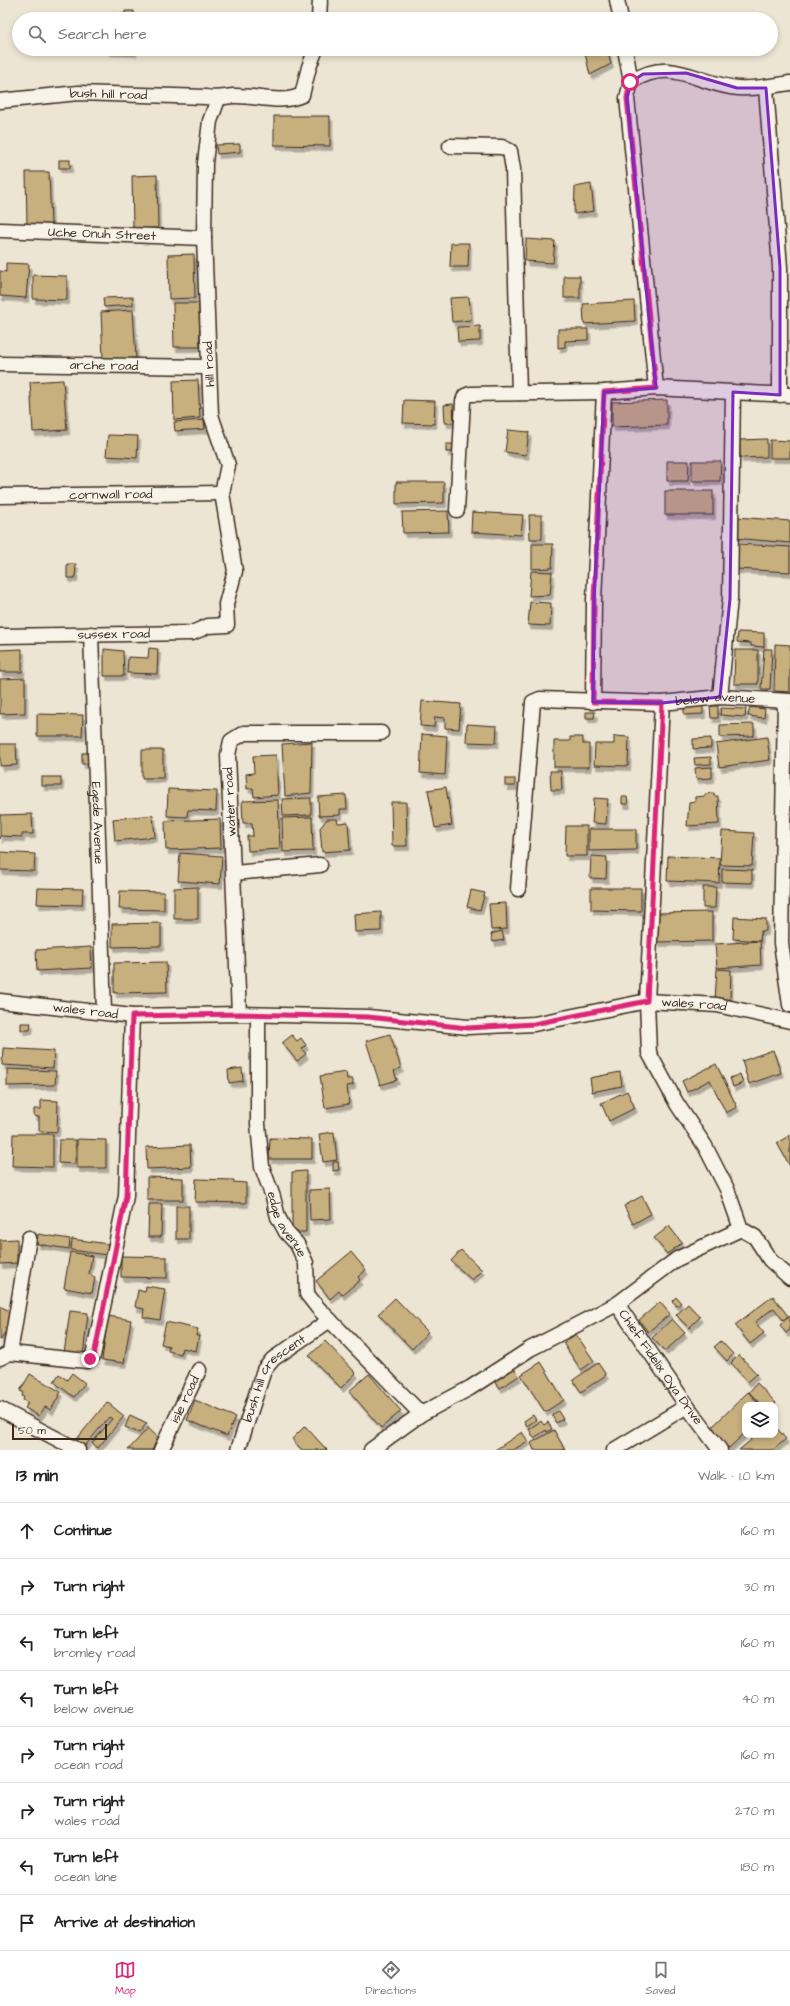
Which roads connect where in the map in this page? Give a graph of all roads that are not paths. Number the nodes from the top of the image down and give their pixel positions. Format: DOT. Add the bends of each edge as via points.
graph roads {
  1 [pos="320,0"];
  2 [pos="618,0"];
  3 [pos="319,12"];
  4 [pos="619,12"];
  5 [pos="313,56"];
  6 [pos="626,56"];
  7 [pos="630,82"];
  8 [pos="790,84"];
  9 [pos="766,88"];
  10 [pos="218,99"];
  11 [pos="0,101"];
  12 [pos="450,146"];
  13 [pos="0,230"];
  14 [pos="204,238"];
  15 [pos="0,364"];
  16 [pos="208,367"];
  17 [pos="656,388"];
  18 [pos="604,392"];
  19 [pos="733,392"];
  20 [pos="519,394"];
  21 [pos="785,395"];
  22 [pos="222,493"];
  23 [pos="0,496"];
  24 [pos="457,510"];
  25 [pos="227,625"];
  26 [pos="91,634"];
  27 [pos="0,636"];
  28 [pos="720,697"];
  29 [pos="788,701"];
  30 [pos="593,702"];
  31 [pos="662,703"];
  32 [pos="380,733"];
  33 [pos="320,865"];
  34 [pos="234,872"];
  35 [pos="518,889"];
  36 [pos="0,1001"];
  37 [pos="647,1001"];
  38 [pos="790,1005"];
  39 [pos="104,1012"];
  40 [pos="239,1014"];
  41 [pos="258,1015"];
  42 [pos="132,1016"];
  43 [pos="790,1021"];
  44 [pos="741,1229"];
  45 [pos="29,1238"];
  46 [pos="790,1278"];
  47 [pos="617,1304"];
  48 [pos="330,1320"];
  49 [pos="5,1355"];
  50 [pos="199,1370"];
  51 [pos="687,1406"];
  52 [pos="0,1408"];
  53 [pos="421,1414"];
  54 [pos="75,1449"];
  55 [pos="162,1450"];
  56 [pos="238,1450"];
  57 [pos="371,1450"];
  58 [pos="614,1450"];
  59 [pos="720,1450"];
  1 -- 3 [label="street"];
  2 -- 4 [label="street"];
  5 -- 10 [label="street, bush hill road" via="302,95 289,100 234,96"];
  6 -- 7 [label="street"];
  7 -- 9 [label="street" via="643,74 662,71 686,73 736,88"];
  7 -- 17 [label="street" via="627,98"];
  8 -- 9 [label="street"];
  9 -- 21 [label="street" via="780,267"];
  10 -- 11 [label="street, bush hill road" via="78,94"];
  10 -- 14 [label="street, hill road" via="210,121 205,163"];
  12 -- 20 [label="street" via="502,147 510,151 513,170"];
  13 -- 14 [label="street, Uche Onuh Street"];
  14 -- 16 [label="street, hill road"];
  15 -- 16 [label="street, arche road"];
  16 -- 22 [label="street, hill road" via="211,415 228,465"];
  17 -- 18 [label="street"];
  17 -- 19 [label="street"];
  18 -- 20 [label="street"];
  18 -- 30 [label="street" via="594,600"];
  19 -- 21 [label="street"];
  19 -- 28 [label="street" via="730,599"];
  20 -- 24 [label="street" via="465,396"];
  22 -- 23 [label="street, cornwall road"];
  22 -- 25 [label="street, hill road" via="234,571 226,604"];
  25 -- 26 [label="street, sussex road" via="208,626 192,633"];
  26 -- 27 [label="street, sussex road"];
  26 -- 39 [label="street, Egede Avenue"];
  28 -- 29 [label="street, below avenue"];
  28 -- 31 [label="street, below avenue"];
  29 -- 38 [label="street" via="781,943"];
  30 -- 31 [label="street, below avenue"];
  30 -- 35 [label="street, below avenue" via="540,699 533,702"];
  31 -- 37 [label="street"];
  32 -- 34 [label="street, water road" via="244,733 231,741 228,755"];
  33 -- 34 [label="street"];
  34 -- 40 [label="street, water road"];
  36 -- 39 [label="street, wales road"];
  37 -- 41 [label="street, wales road" via="534,1024 468,1028 368,1017"];
  37 -- 43 [label="street, wales road" via="717,1005"];
  37 -- 44 [label="street" via="649,1053 677,1104 705,1146 728,1190"];
  39 -- 42 [label="street, wales road"];
  40 -- 41 [label="street, wales road"];
  40 -- 42 [label="street, wales road"];
  41 -- 48 [label="street, edge avenue" via="258,1124 262,1166 278,1217 286,1232 297,1244 306,1263 307,1294"];
  42 -- 49 [label="street" via="126,1196 94,1356 87,1361"];
  44 -- 46 [label="street" via="755,1237 770,1260"];
  44 -- 47 [label="street" via="677,1259"];
  45 -- 49 [label="street"];
  47 -- 51 [label="street, Chief Fidelix Oya Drive"];
  47 -- 53 [label="street" via="530,1349 470,1388"];
  48 -- 53 [label="street, edge avenue"];
  48 -- 56 [label="street, bush hill crescent" via="273,1360 264,1370"];
  50 -- 55 [label="street, isle road"];
  51 -- 58 [label="street"];
  51 -- 59 [label="street, Chief Fidelix Oya Drive"];
  52 -- 54 [label="street"];
  53 -- 57 [label="street"];
}
